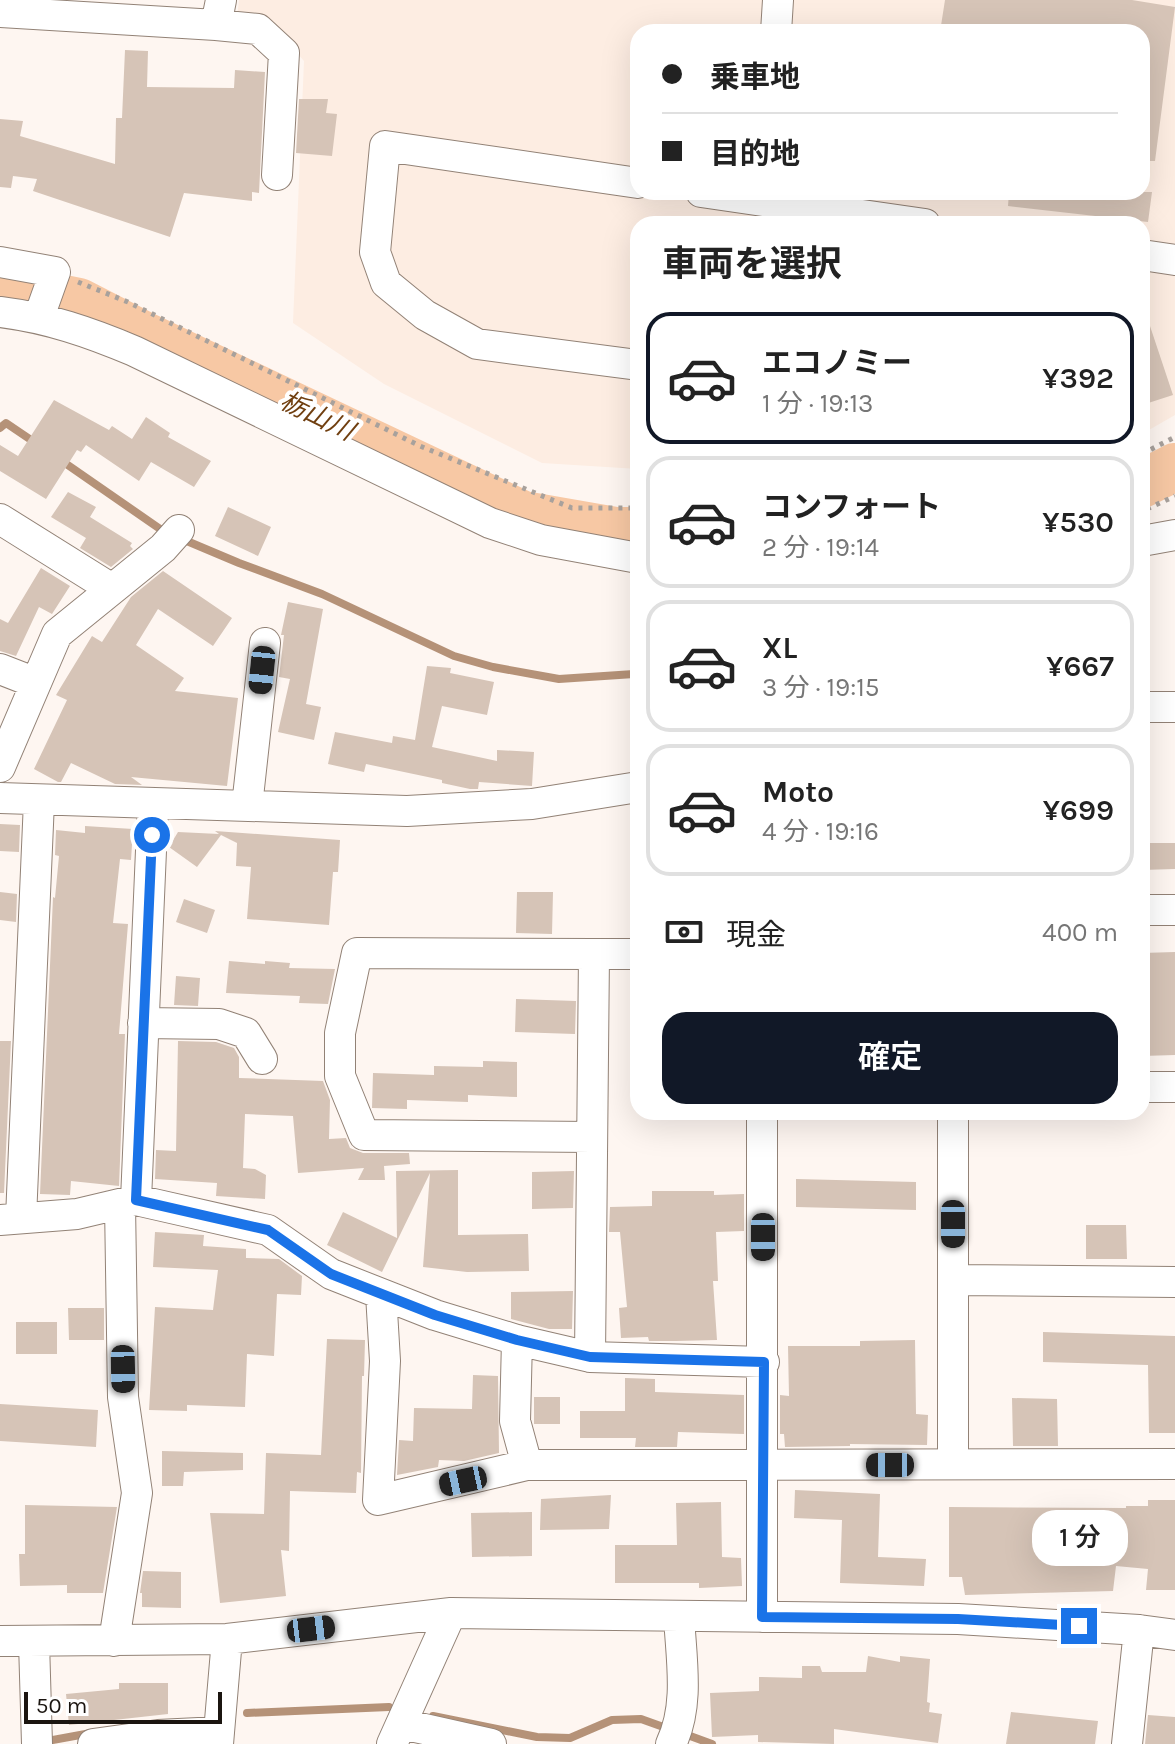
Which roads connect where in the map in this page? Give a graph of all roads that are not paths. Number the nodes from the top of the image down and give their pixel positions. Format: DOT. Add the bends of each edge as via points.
graph roads {
  1 [pos="778,0"];
  2 [pos="0,12"];
  3 [pos="218,13"];
  4 [pos="776,24"];
  5 [pos="277,175"];
  6 [pos="630,182"];
  7 [pos="783,200"];
  8 [pos="849,216"];
  9 [pos="1150,256"];
  10 [pos="1175,260"];
  11 [pos="0,262"];
  12 [pos="0,312"];
  13 [pos="39,317"];
  14 [pos="630,364"];
  15 [pos="0,519"];
  16 [pos="179,530"];
  17 [pos="1175,535"];
  18 [pos="1150,540"];
  19 [pos="630,557"];
  20 [pos="112,589"];
  21 [pos="265,643"];
  22 [pos="0,669"];
  23 [pos="36,683"];
  24 [pos="1150,707"];
  25 [pos="1175,707"];
  26 [pos="0,767"];
  27 [pos="630,788"];
  28 [pos="0,798"];
  29 [pos="39,801"];
  30 [pos="153,804"];
  31 [pos="247,806"];
  32 [pos="1150,910"];
  33 [pos="1175,910"];
  34 [pos="594,954"];
  35 [pos="630,954"];
  36 [pos="143,1023"];
  37 [pos="262,1059"];
  38 [pos="1150,1087"];
  39 [pos="1175,1087"];
  40 [pos="762,1120"];
  41 [pos="953,1120"];
  42 [pos="591,1137"];
  43 [pos="128,1202"];
  44 [pos="10,1219"];
  45 [pos="953,1280"];
  46 [pos="1175,1282"];
  47 [pos="381,1294"];
  48 [pos="517,1340"];
  49 [pos="590,1357"];
  50 [pos="764,1362"];
  51 [pos="953,1464"];
  52 [pos="1175,1464"];
  53 [pos="527,1465"];
  54 [pos="763,1466"];
  55 [pos="451,1613"];
  56 [pos="679,1616"];
  57 [pos="762,1617"];
  58 [pos="1139,1630"];
  59 [pos="1175,1635"];
  60 [pos="227,1639"];
  61 [pos="0,1641"];
  62 [pos="114,1641"];
  63 [pos="34,1642"];
  64 [pos="397,1734"];
  65 [pos="219,1738"];
  66 [pos="37,1744"];
  67 [pos="93,1744"];
  68 [pos="491,1744"];
  69 [pos="671,1744"];
  70 [pos="1127,1744"];
  1 -- 4 [label="street"];
  2 -- 3 [label="street"];
  3 -- 5 [label="street" via="258,29 284,53"];
  6 -- 14 [label="street" via="385,146 375,252 386,283 425,315 477,344"];
  7 -- 8 [label="street"];
  9 -- 10 [label="street"];
  11 -- 13 [label="street" via="55,272"];
  12 -- 13 [label="street"];
  13 -- 19 [label="street" via="134,351 490,523 541,540"];
  15 -- 20 [label="street"];
  16 -- 20 [label="street"];
  17 -- 18 [label="street"];
  20 -- 23 [label="street" via="57,634"];
  21 -- 31 [label="street"];
  22 -- 23 [label="street"];
  23 -- 26 [label="street"];
  24 -- 25 [label="street"];
  27 -- 31 [label="street" via="532,804 407,811"];
  28 -- 29 [label="street"];
  29 -- 30 [label="street"];
  29 -- 44 [label="street"];
  30 -- 31 [label="street"];
  30 -- 36 [label="street"];
  32 -- 33 [label="street"];
  34 -- 35 [label="street"];
  34 -- 42 [label="street"];
  34 -- 42 [label="street" via="357,953 340,1033 340,1076 364,1135"];
  36 -- 37 [label="street" via="219,1024 246,1033"];
  36 -- 43 [label="street"];
  38 -- 39 [label="street"];
  40 -- 50 [label="street"];
  41 -- 45 [label="street"];
  42 -- 49 [label="street"];
  43 -- 44 [label="street" via="77,1214"];
  43 -- 47 [label="street" via="268,1230 331,1274"];
  43 -- 62 [label="street" via="123,1397 137,1493"];
  45 -- 46 [label="street"];
  45 -- 51 [label="street"];
  47 -- 48 [label="street"];
  47 -- 53 [label="street" via="385,1361 378,1500"];
  48 -- 49 [label="street"];
  48 -- 53 [label="street" via="515,1421"];
  49 -- 50 [label="street"];
  50 -- 54 [label="street"];
  51 -- 52 [label="street"];
  51 -- 54 [label="street"];
  53 -- 54 [label="street"];
  54 -- 57 [label="street"];
  55 -- 56 [label="street"];
  55 -- 60 [label="street"];
  55 -- 64 [label="street"];
  56 -- 57 [label="street"];
  56 -- 69 [label="street" via="681,1713"];
  57 -- 58 [label="street" via="958,1619"];
  58 -- 59 [label="street"];
  58 -- 70 [label="street"];
  60 -- 62 [label="street"];
  60 -- 65 [label="street"];
  61 -- 63 [label="street"];
  62 -- 63 [label="street"];
  63 -- 66 [label="street"];
  64 -- 68 [label="street"];
  65 -- 67 [label="street" via="158,1735"];
}
